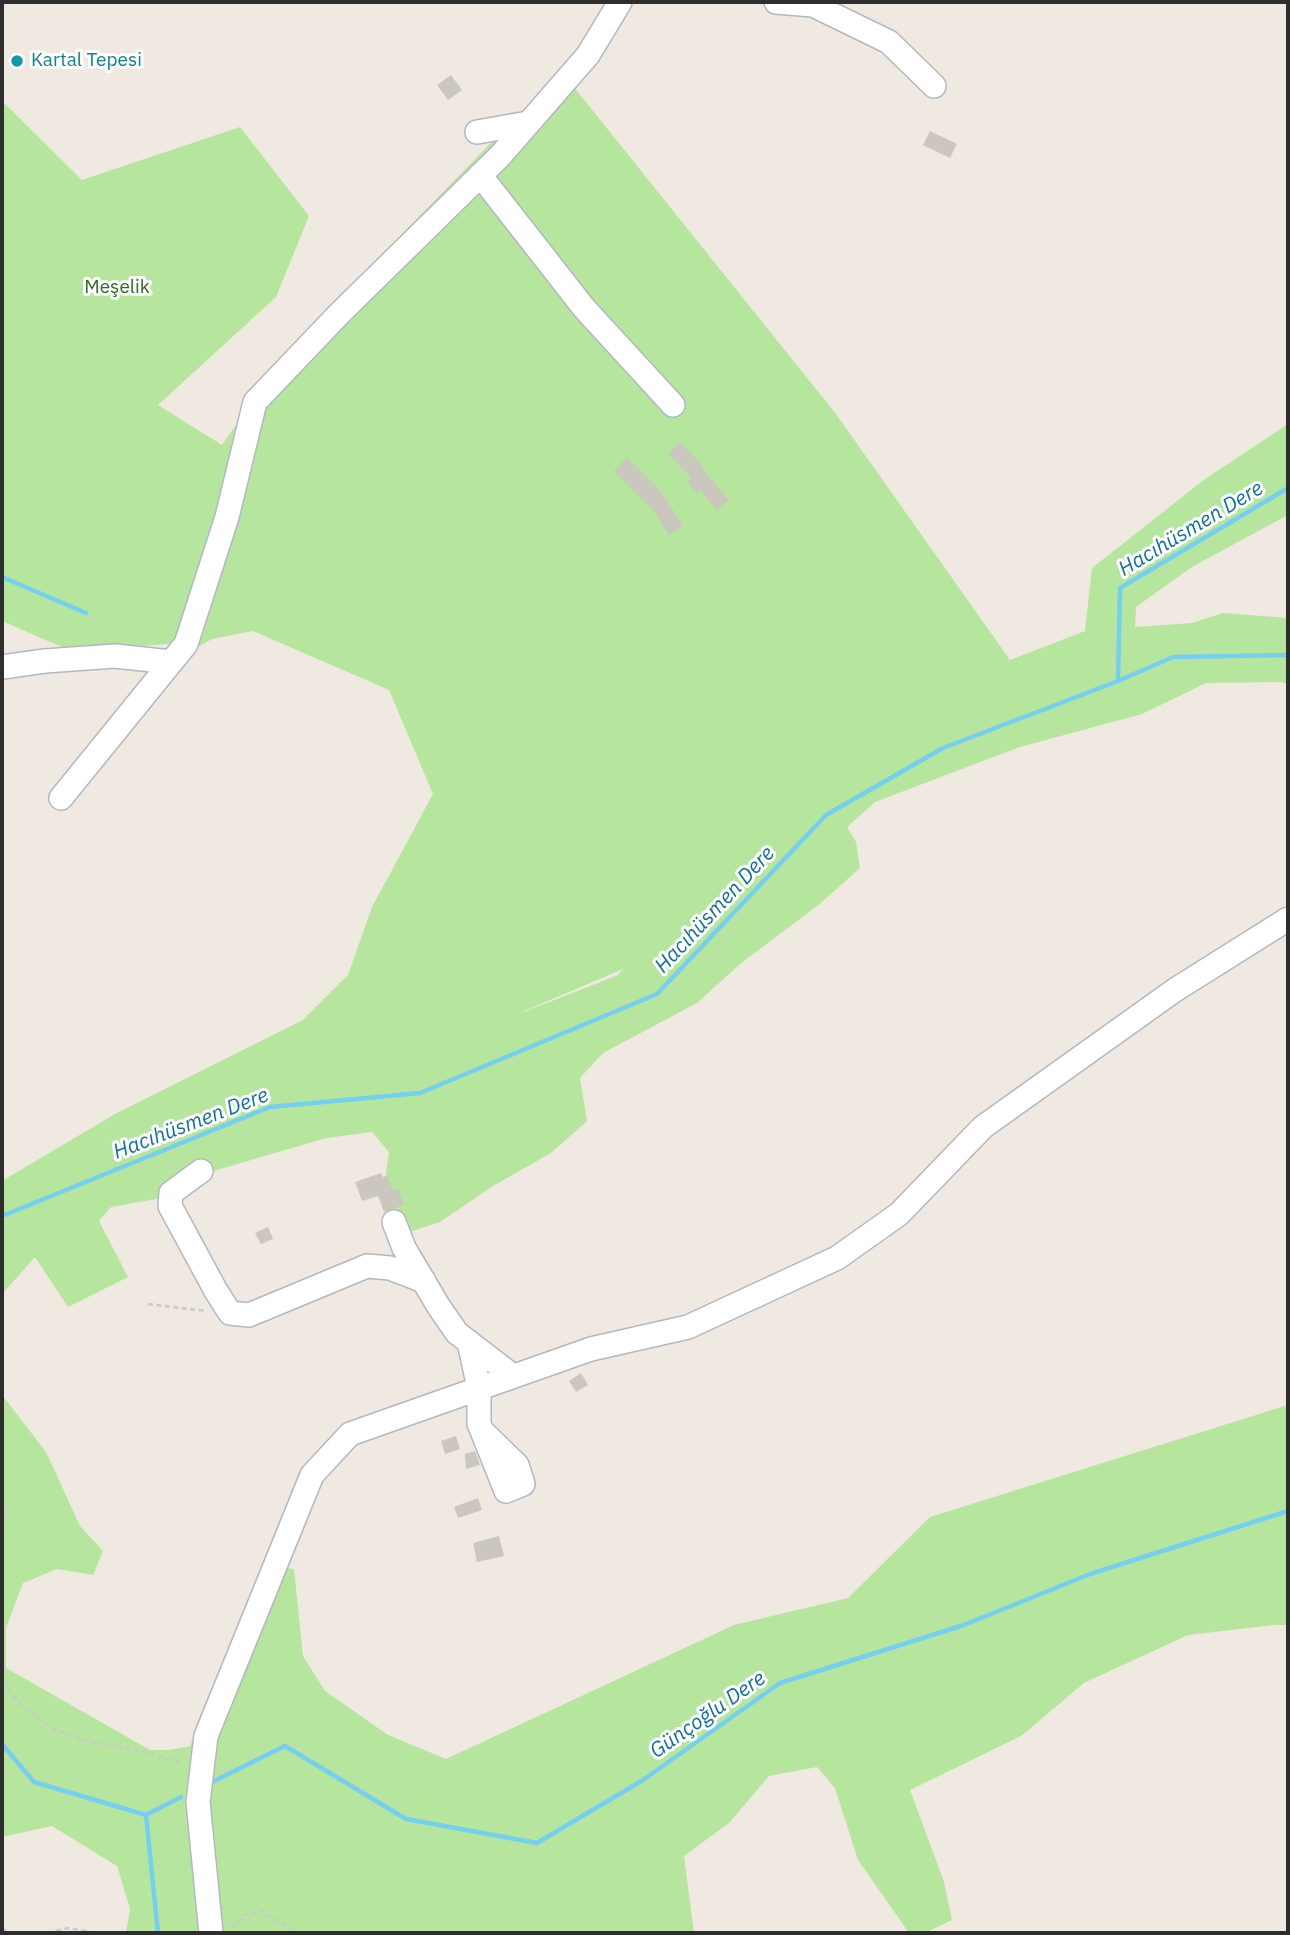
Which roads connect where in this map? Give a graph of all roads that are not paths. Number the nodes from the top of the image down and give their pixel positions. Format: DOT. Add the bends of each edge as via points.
graph roads {
  1 [pos="621,2"];
  2 [pos="776,2"];
  3 [pos="934,86"];
  4 [pos="528,123"];
  5 [pos="477,132"];
  6 [pos="480,175"];
  7 [pos="673,405"];
  8 [pos="171,662"];
  9 [pos="2,667"];
  10 [pos="61,798"];
  11 [pos="1288,919"];
  12 [pos="201,1171"];
  13 [pos="394,1222"];
  14 [pos="424,1281"];
  15 [pos="439,1307"];
  16 [pos="469,1342"];
  17 [pos="513,1376"];
  18 [pos="480,1388"];
  19 [pos="482,1431"];
  20 [pos="219,1933"];
  1 -- 4 [label="street" via="588,55"];
  2 -- 3 [label="street" via="813,5 889,42"];
  4 -- 5 [label="street"];
  4 -- 6 [label="street"];
  6 -- 7 [label="street" via="584,308"];
  6 -- 8 [label="street" via="255,402 227,517 186,644"];
  8 -- 9 [label="street" via="116,656"];
  8 -- 10 [label="street"];
  11 -- 17 [label="street" via="1175,990 983,1127 899,1214 837,1258 688,1327 591,1349"];
  12 -- 14 [label="street" via="171,1193 170,1206 230,1313 248,1315 367,1266 390,1268"];
  13 -- 14 [label="street"];
  14 -- 15 [label="street"];
  15 -- 16 [label="street"];
  15 -- 18 [label="street" via="463,1377"];
  16 -- 17 [label="street"];
  16 -- 18 [label="street"];
  17 -- 18 [label="street"];
  18 -- 19 [label="street"];
  18 -- 20 [label="street" via="350,1434 312,1475 206,1736 198,1802"];
}
